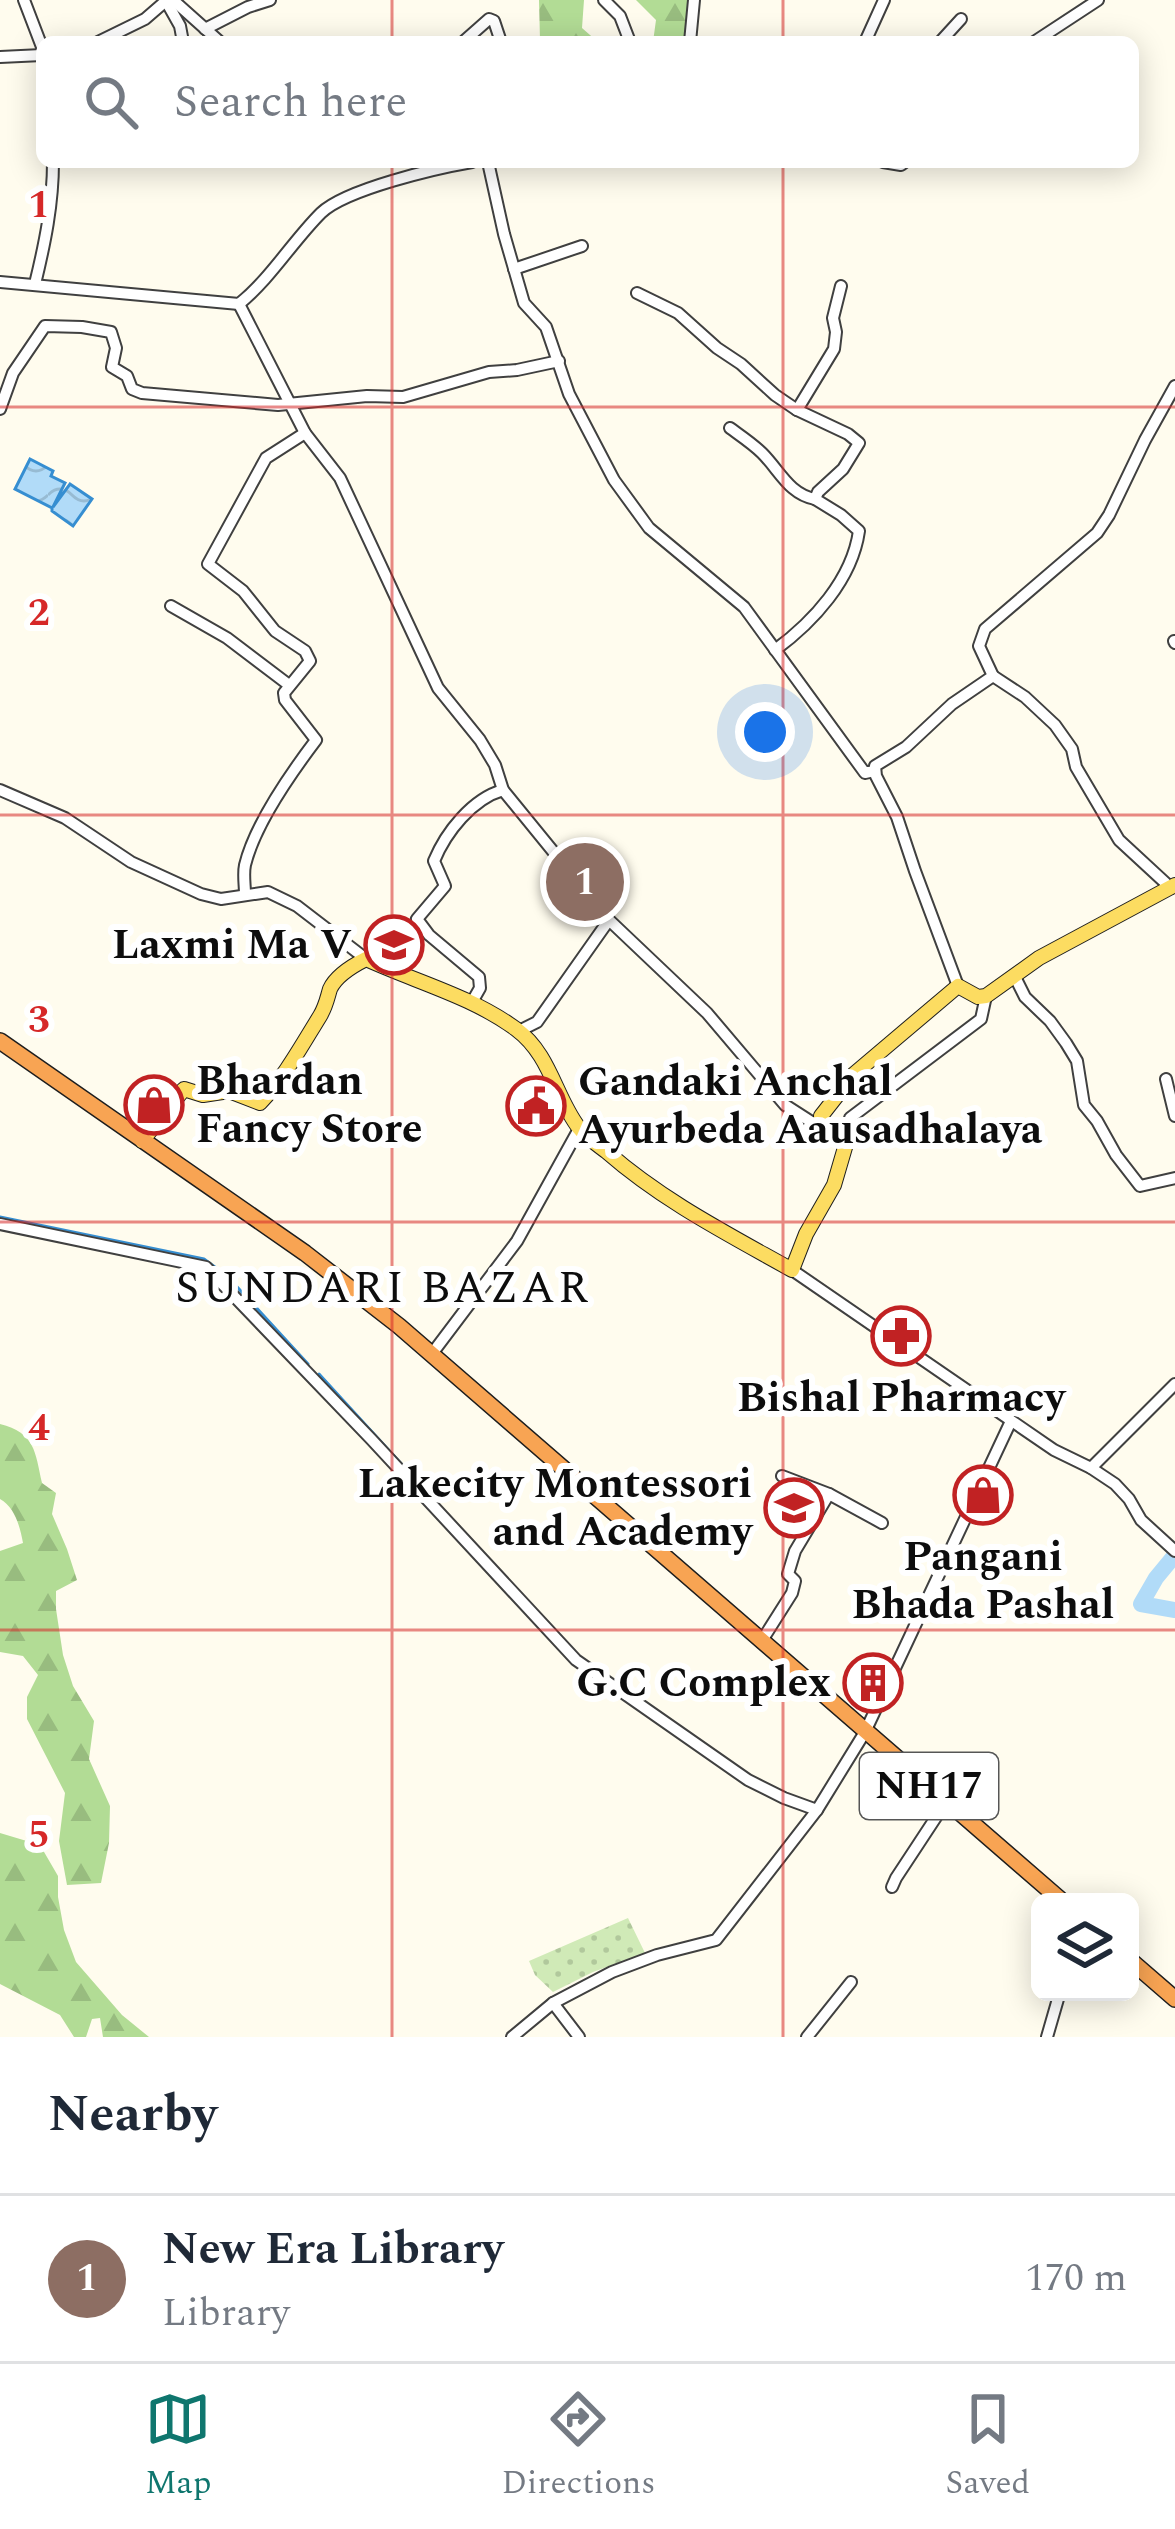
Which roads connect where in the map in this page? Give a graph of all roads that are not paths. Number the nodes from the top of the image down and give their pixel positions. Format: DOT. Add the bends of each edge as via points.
graph roads {
  1 [pos="24,0"];
  2 [pos="169,0"];
  3 [pos="270,0"];
  4 [pos="604,0"];
  5 [pos="694,0"];
  6 [pos="884,0"];
  7 [pos="1098,0"];
  8 [pos="961,19"];
  9 [pos="205,29"];
  10 [pos="37,36"];
  11 [pos="110,36"];
  12 [pos="182,36"];
  13 [pos="213,36"];
  14 [pos="470,36"];
  15 [pos="499,36"];
  16 [pos="628,36"];
  17 [pos="691,36"];
  18 [pos="868,36"];
  19 [pos="945,36"];
  20 [pos="1043,36"];
  21 [pos="36,52"];
  22 [pos="0,57"];
  23 [pos="53,168"];
  24 [pos="441,168"];
  25 [pos="489,168"];
  26 [pos="582,246"];
  27 [pos="514,269"];
  28 [pos="0,282"];
  29 [pos="35,284"];
  30 [pos="841,286"];
  31 [pos="637,293"];
  32 [pos="239,304"];
  33 [pos="559,362"];
  34 [pos="0,368"];
  35 [pos="13,373"];
  36 [pos="1175,386"];
  37 [pos="290,404"];
  38 [pos="0,409"];
  39 [pos="797,410"];
  40 [pos="730,428"];
  41 [pos="304,433"];
  42 [pos="815,499"];
  43 [pos="170,606"];
  44 [pos="775,650"];
  45 [pos="993,676"];
  46 [pos="289,685"];
  47 [pos="874,771"];
  48 [pos="0,790"];
  49 [pos="503,790"];
  50 [pos="1173,886"];
  51 [pos="245,894"];
  52 [pos="609,920"];
  53 [pos="367,959"];
  54 [pos="1015,977"];
  55 [pos="958,986"];
  56 [pos="986,996"];
  57 [pos="472,1002"];
  58 [pos="519,1031"];
  59 [pos="0,1041"];
  60 [pos="1166,1079"];
  61 [pos="1175,1116"];
  62 [pos="579,1129"];
  63 [pos="826,1132"];
  64 [pos="142,1141"];
  65 [pos="846,1144"];
  66 [pos="1175,1178"];
  67 [pos="0,1224"];
  68 [pos="792,1270"];
  69 [pos="431,1355"];
  70 [pos="1175,1384"];
  71 [pos="1011,1421"];
  72 [pos="1091,1468"];
  73 [pos="782,1476"];
  74 [pos="830,1495"];
  75 [pos="882,1523"];
  76 [pos="1173,1550"];
  77 [pos="761,1642"];
  78 [pos="865,1732"];
  79 [pos="946,1802"];
  80 [pos="817,1810"];
  81 [pos="892,1888"];
  82 [pos="1052,1893"];
  83 [pos="1139,1968"];
  84 [pos="851,1982"];
  85 [pos="1175,1999"];
  86 [pos="1057,2001"];
  87 [pos="553,2003"];
  88 [pos="512,2037"];
  89 [pos="580,2037"];
  90 [pos="806,2037"];
  91 [pos="1047,2037"];
  1 -- 10 [label="street"];
  2 -- 9 [label="street"];
  2 -- 11 [label="street"];
  2 -- 12 [label="street"];
  3 -- 9 [label="street"];
  4 -- 16 [label="street"];
  5 -- 17 [label="street"];
  6 -- 18 [label="street"];
  7 -- 20 [label="street"];
  8 -- 19 [label="street"];
  9 -- 13 [label="street"];
  14 -- 15 [label="street" via="489,19"];
  21 -- 22 [label="street"];
  23 -- 29 [label="street"];
  24 -- 32 [label="street" via="325,210"];
  25 -- 27 [label="street"];
  26 -- 27 [label="street"];
  27 -- 33 [label="street"];
  28 -- 29 [label="street"];
  29 -- 32 [label="street"];
  30 -- 39 [label="street" via="834,349"];
  31 -- 39 [label="street" via="678,313"];
  32 -- 37 [label="street"];
  33 -- 37 [label="street" via="403,397"];
  33 -- 44 [label="street" via="587,431 649,528 744,607"];
  34 -- 35 [label="street"];
  35 -- 37 [label="street" via="45,326 82,327 111,332 112,368 142,392"];
  35 -- 38 [label="street"];
  36 -- 45 [label="street" via="1097,533 985,629 979,646"];
  37 -- 41 [label="street"];
  39 -- 42 [label="street" via="859,442"];
  40 -- 42 [label="street" via="794,490"];
  41 -- 46 [label="street" via="266,458 208,564 305,651 310,661"];
  41 -- 49 [label="street" via="340,478 438,688 480,740"];
  42 -- 44 [label="street" via="859,531 856,550 815,615"];
  43 -- 46 [label="street"];
  44 -- 47 [label="street" via="865,773"];
  45 -- 47 [label="street"];
  45 -- 50 [label="street" via="1055,725 1119,840"];
  46 -- 51 [label="street" via="285,700 316,740 268,811 245,867"];
  47 -- 55 [label="street"];
  48 -- 51 [label="street" via="201,894"];
  49 -- 52 [label="street"];
  49 -- 57 [label="street" via="442,840 434,861 445,886 417,919 479,977"];
  50 -- 54 [label="main road"];
  51 -- 53 [label="street" via="268,892 297,907"];
  52 -- 58 [label="street" via="537,1022"];
  52 -- 63 [label="street" via="707,1013 785,1105"];
  53 -- 57 [label="main road"];
  53 -- 64 [label="main road" via="331,987 260,1103 229,1091 184,1089"];
  54 -- 56 [label="main road"];
  54 -- 66 [label="street" via="1077,1061 1084,1105 1128,1171 1140,1186"];
  55 -- 56 [label="main road"];
  55 -- 63 [label="main road" via="854,1074 821,1116"];
  56 -- 65 [label="street" via="980,1018 850,1118"];
  57 -- 58 [label="main road"];
  58 -- 62 [label="main road" via="544,1060"];
  59 -- 64 [label="highway, NH17"];
  60 -- 61 [label="street"];
  62 -- 68 [label="main road" via="675,1205"];
  62 -- 69 [label="street" via="517,1241"];
  63 -- 65 [label="main road"];
  64 -- 69 [label="highway, NH17" via="305,1253"];
  65 -- 68 [label="main road"];
  67 -- 80 [label="street" via="206,1267 576,1660 748,1780"];
  68 -- 71 [label="street"];
  69 -- 77 [label="highway, NH17"];
  70 -- 72 [label="street"];
  71 -- 72 [label="street"];
  71 -- 78 [label="street"];
  72 -- 76 [label="street"];
  73 -- 74 [label="street"];
  74 -- 75 [label="street"];
  74 -- 77 [label="street" via="796,1551 792,1593"];
  77 -- 78 [label="highway, NH17"];
  78 -- 79 [label="highway, NH17"];
  78 -- 80 [label="street"];
  79 -- 81 [label="street"];
  79 -- 82 [label="highway, NH17"];
  80 -- 87 [label="street" via="716,1940 612,1972"];
  83 -- 85 [label="highway"];
  84 -- 90 [label="street"];
  86 -- 91 [label="street"];
  87 -- 88 [label="street"];
  87 -- 89 [label="street"];
}
